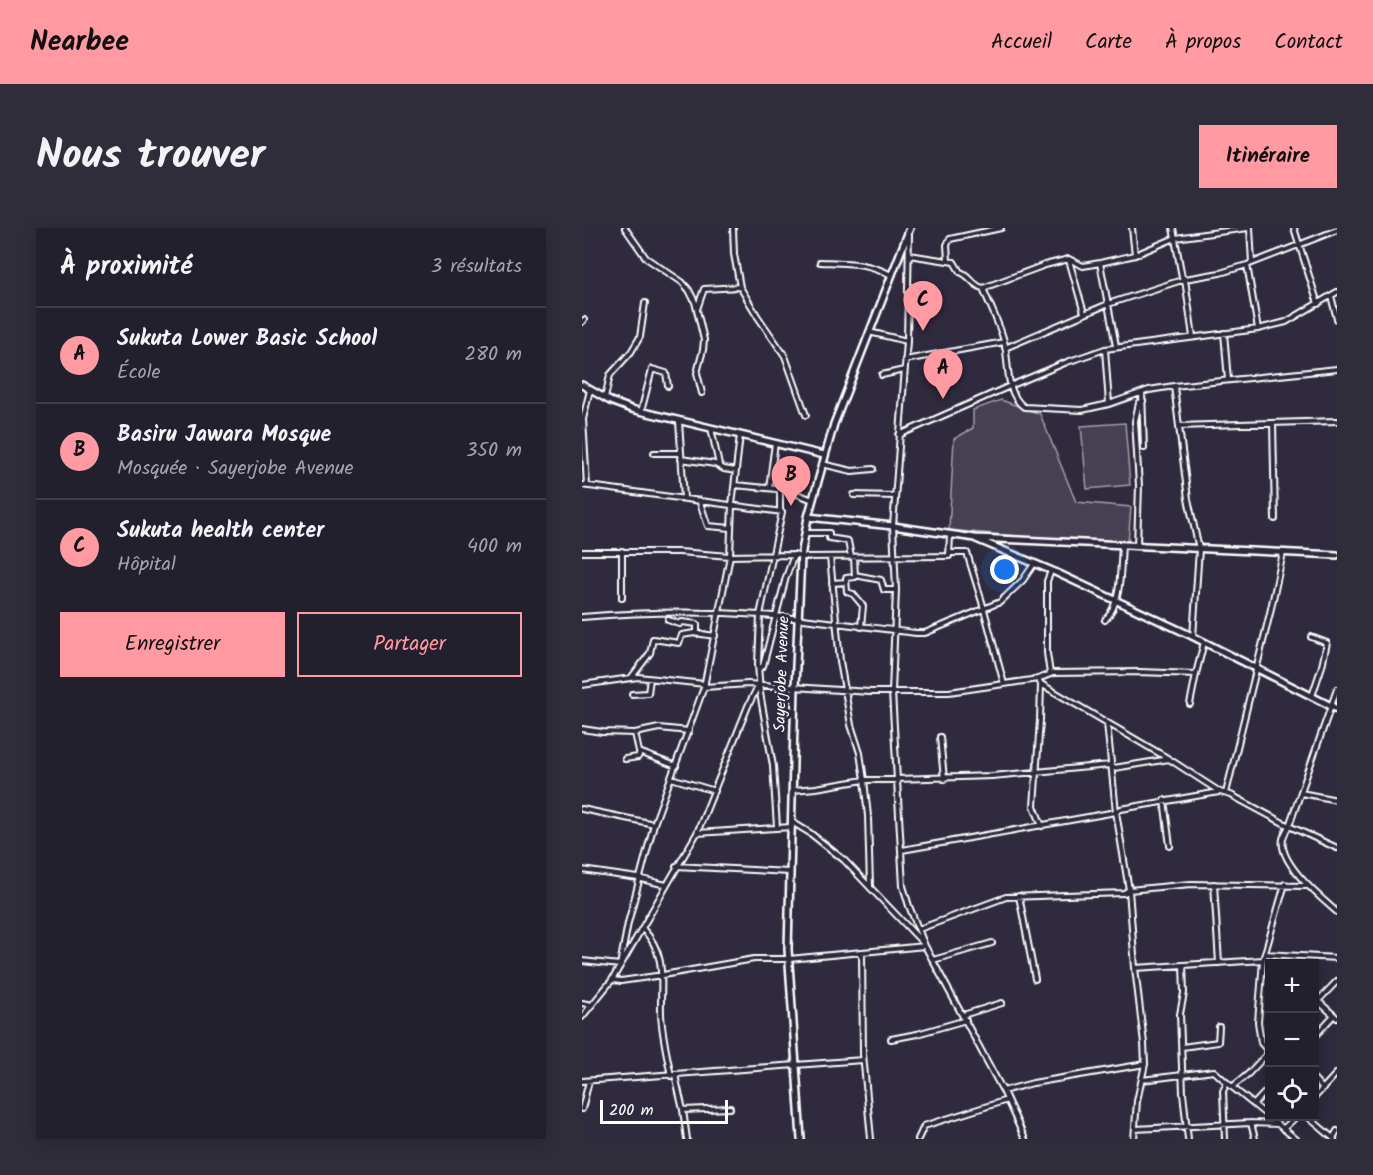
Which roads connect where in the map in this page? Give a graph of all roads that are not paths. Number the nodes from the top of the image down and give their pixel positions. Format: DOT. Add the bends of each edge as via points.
graph roads {
  1 [pos="626,228"];
  2 [pos="733,228"];
  3 [pos="1001,228"];
  4 [pos="1132,228"];
  5 [pos="1173,228"];
  6 [pos="1249,228"];
  7 [pos="1294,228"];
  8 [pos="909,229"];
  9 [pos="1337,230"];
  10 [pos="1175,238"];
  11 [pos="1299,246"];
  12 [pos="909,255"];
  13 [pos="1135,255"];
  14 [pos="948,260"];
  15 [pos="1069,260"];
  16 [pos="820,262"];
  17 [pos="1100,263"];
  18 [pos="1252,263"];
  19 [pos="1246,265"];
  20 [pos="891,275"];
  21 [pos="1185,279"];
  22 [pos="740,286"];
  23 [pos="983,288"];
  24 [pos="1337,292"];
  25 [pos="1331,296"];
  26 [pos="645,303"];
  27 [pos="1108,304"];
  28 [pos="1318,304"];
  29 [pos="697,310"];
  30 [pos="1083,313"];
  31 [pos="1337,319"];
  32 [pos="1258,329"];
  33 [pos="869,332"];
  34 [pos="1224,333"];
  35 [pos="1193,337"];
  36 [pos="907,341"];
  37 [pos="1004,342"];
  38 [pos="1116,346"];
  39 [pos="1005,348"];
  40 [pos="1106,349"];
  41 [pos="905,360"];
  42 [pos="1337,369"];
  43 [pos="904,370"];
  44 [pos="882,375"];
  45 [pos="1228,380"];
  46 [pos="582,385"];
  47 [pos="668,386"];
  48 [pos="1010,386"];
  49 [pos="1174,386"];
  50 [pos="590,390"];
  51 [pos="702,393"];
  52 [pos="1142,393"];
  53 [pos="605,398"];
  54 [pos="1143,401"];
  55 [pos="1109,404"];
  56 [pos="641,412"];
  57 [pos="806,415"];
  58 [pos="679,421"];
  59 [pos="1337,421"];
  60 [pos="1273,423"];
  61 [pos="1179,426"];
  62 [pos="711,428"];
  63 [pos="740,434"];
  64 [pos="899,435"];
  65 [pos="775,443"];
  66 [pos="1144,448"];
  67 [pos="654,453"];
  68 [pos="680,453"];
  69 [pos="824,454"];
  70 [pos="681,459"];
  71 [pos="822,464"];
  72 [pos="719,466"];
  73 [pos="873,469"];
  74 [pos="736,471"];
  75 [pos="584,485"];
  76 [pos="735,485"];
  77 [pos="769,488"];
  78 [pos="780,490"];
  79 [pos="854,495"];
  80 [pos="895,496"];
  81 [pos="684,498"];
  82 [pos="699,500"];
  83 [pos="813,500"];
  84 [pos="732,505"];
  85 [pos="780,511"];
  86 [pos="808,517"];
  87 [pos="1275,519"];
  88 [pos="893,526"];
  89 [pos="731,528"];
  90 [pos="805,532"];
  91 [pos="950,535"];
  92 [pos="975,538"];
  93 [pos="1122,546"];
  94 [pos="1137,547"];
  95 [pos="1199,549"];
  96 [pos="582,552"];
  97 [pos="622,552"];
  98 [pos="949,553"];
  99 [pos="1283,553"];
  100 [pos="772,555"];
  101 [pos="794,555"];
  102 [pos="1337,555"];
  103 [pos="730,556"];
  104 [pos="893,556"];
  105 [pos="801,557"];
  106 [pos="830,557"];
  107 [pos="852,557"];
  108 [pos="1034,564"];
  109 [pos="1051,571"];
  110 [pos="855,575"];
  111 [pos="846,582"];
  112 [pos="832,583"];
  113 [pos="896,590"];
  114 [pos="622,598"];
  115 [pos="1115,601"];
  116 [pos="984,610"];
  117 [pos="720,613"];
  118 [pos="760,615"];
  119 [pos="582,616"];
  120 [pos="776,616"];
  121 [pos="668,620"];
  122 [pos="797,620"];
  123 [pos="1106,620"];
  124 [pos="835,623"];
  125 [pos="861,627"];
  126 [pos="894,630"];
  127 [pos="697,634"];
  128 [pos="715,636"];
  129 [pos="1193,637"];
  130 [pos="1311,638"];
  131 [pos="1204,642"];
  132 [pos="760,668"];
  133 [pos="1255,669"];
  134 [pos="1050,674"];
  135 [pos="1196,674"];
  136 [pos="1038,678"];
  137 [pos="630,679"];
  138 [pos="651,679"];
  139 [pos="759,684"];
  140 [pos="1004,684"];
  141 [pos="1041,684"];
  142 [pos="582,685"];
  143 [pos="704,685"];
  144 [pos="795,688"];
  145 [pos="1337,689"];
  146 [pos="846,690"];
  147 [pos="892,692"];
  148 [pos="632,694"];
  149 [pos="1311,697"];
  150 [pos="1190,704"];
  151 [pos="1330,706"];
  152 [pos="1337,709"];
  153 [pos="1107,723"];
  154 [pos="582,729"];
  155 [pos="689,731"];
  156 [pos="635,733"];
  157 [pos="940,736"];
  158 [pos="640,753"];
  159 [pos="625,759"];
  160 [pos="1169,759"];
  161 [pos="1110,765"];
  162 [pos="676,766"];
  163 [pos="1035,772"];
  164 [pos="671,778"];
  165 [pos="896,779"];
  166 [pos="944,779"];
  167 [pos="864,780"];
  168 [pos="793,790"];
  169 [pos="715,791"];
  170 [pos="1220,792"];
  171 [pos="1226,793"];
  172 [pos="1301,793"];
  173 [pos="1164,800"];
  174 [pos="1337,800"];
  175 [pos="582,809"];
  176 [pos="1116,812"];
  177 [pos="654,824"];
  178 [pos="792,825"];
  179 [pos="1042,826"];
  180 [pos="1289,826"];
  181 [pos="777,827"];
  182 [pos="697,833"];
  183 [pos="1170,846"];
  184 [pos="1337,848"];
  185 [pos="902,850"];
  186 [pos="676,866"];
  187 [pos="582,870"];
  188 [pos="790,872"];
  189 [pos="638,878"];
  190 [pos="1214,884"];
  191 [pos="1285,884"];
  192 [pos="666,885"];
  193 [pos="870,886"];
  194 [pos="1306,886"];
  195 [pos="1129,890"];
  196 [pos="1019,896"];
  197 [pos="1337,912"];
  198 [pos="643,928"];
  199 [pos="919,929"];
  200 [pos="992,943"];
  201 [pos="925,946"];
  202 [pos="862,952"];
  203 [pos="1264,957"];
  204 [pos="1337,958"];
  205 [pos="789,959"];
  206 [pos="933,960"];
  207 [pos="582,961"];
  208 [pos="1219,963"];
  209 [pos="620,965"];
  210 [pos="1183,965"];
  211 [pos="1135,968"];
  212 [pos="663,975"];
  213 [pos="1035,979"];
  214 [pos="612,980"];
  215 [pos="1337,981"];
  216 [pos="1319,1000"];
  217 [pos="582,1003"];
  218 [pos="1002,1003"];
  219 [pos="592,1005"];
  220 [pos="1319,1005"];
  221 [pos="963,1015"];
  222 [pos="582,1017"];
  223 [pos="1335,1017"];
  224 [pos="966,1020"];
  225 [pos="1219,1027"];
  226 [pos="1319,1032"];
  227 [pos="891,1039"];
  228 [pos="1182,1047"];
  229 [pos="1265,1048"];
  230 [pos="1265,1056"];
  231 [pos="863,1060"];
  232 [pos="797,1064"];
  233 [pos="1145,1064"];
  234 [pos="1337,1073"];
  235 [pos="673,1075"];
  236 [pos="1182,1076"];
  237 [pos="1142,1080"];
  238 [pos="589,1081"];
  239 [pos="582,1082"];
  240 [pos="1227,1083"];
  241 [pos="1319,1085"];
  242 [pos="1232,1087"];
  243 [pos="1323,1089"];
  244 [pos="1003,1091"];
  245 [pos="1265,1092"];
  246 [pos="1319,1093"];
  247 [pos="1007,1100"];
  248 [pos="1254,1104"];
  249 [pos="730,1108"];
  250 [pos="582,1109"];
  251 [pos="683,1110"];
  252 [pos="1292,1121"];
  253 [pos="1313,1121"];
  254 [pos="1251,1123"];
  255 [pos="1277,1124"];
  256 [pos="1225,1125"];
  257 [pos="1188,1127"];
  258 [pos="1135,1129"];
  259 [pos="1283,1129"];
  260 [pos="1337,1131"];
  261 [pos="1334,1138"];
  262 [pos="687,1139"];
  263 [pos="801,1139"];
  264 [pos="871,1139"];
  265 [pos="918,1139"];
  266 [pos="1025,1139"];
  267 [pos="1134,1139"];
  268 [pos="1188,1139"];
  269 [pos="1226,1139"];
  270 [pos="1255,1139"];
  271 [pos="1296,1139"];
  1 -- 29 [label="street" via="646,258 689,290"];
  2 -- 22 [label="street"];
  3 -- 14 [label="street" via="950,239"];
  4 -- 13 [label="street"];
  5 -- 10 [label="street"];
  6 -- 10 [label="street"];
  6 -- 18 [label="street"];
  7 -- 11 [label="street"];
  8 -- 12 [label="street"];
  8 -- 20 [label="street, Sayerjobe Avenue"];
  9 -- 11 [label="street"];
  10 -- 13 [label="street"];
  10 -- 21 [label="street"];
  11 -- 18 [label="street"];
  11 -- 28 [label="street"];
  12 -- 14 [label="street"];
  12 -- 36 [label="street"];
  13 -- 17 [label="street"];
  14 -- 23 [label="street"];
  15 -- 17 [label="street" via="1083,266"];
  15 -- 23 [label="street"];
  15 -- 30 [label="street"];
  16 -- 20 [label="street" via="867,264"];
  17 -- 27 [label="street"];
  18 -- 19 [label="street"];
  19 -- 21 [label="street"];
  19 -- 32 [label="street"];
  20 -- 33 [label="street, Sayerjobe Avenue"];
  21 -- 27 [label="street"];
  21 -- 35 [label="street"];
  22 -- 29 [label="street" via="704,289"];
  22 -- 57 [label="street" via="785,356"];
  23 -- 37 [label="street"];
  24 -- 25 [label="street"];
  25 -- 28 [label="street"];
  25 -- 31 [label="street"];
  26 -- 53 [label="street" via="640,337 610,375"];
  27 -- 30 [label="street"];
  27 -- 38 [label="street"];
  28 -- 32 [label="street" via="1286,322"];
  29 -- 51 [label="street" via="704,340 697,373"];
  30 -- 39 [label="street"];
  32 -- 34 [label="street"];
  33 -- 36 [label="street"];
  33 -- 69 [label="street, Sayerjobe Avenue"];
  34 -- 35 [label="street"];
  34 -- 45 [label="street"];
  35 -- 38 [label="street"];
  36 -- 41 [label="street"];
  37 -- 39 [label="street"];
  37 -- 41 [label="street"];
  38 -- 40 [label="street"];
  39 -- 48 [label="street"];
  40 -- 48 [label="street"];
  40 -- 55 [label="street"];
  41 -- 43 [label="street"];
  42 -- 45 [label="street"];
  43 -- 44 [label="street"];
  43 -- 64 [label="street"];
  45 -- 49 [label="street"];
  46 -- 50 [label="street"];
  47 -- 56 [label="street" via="666,373 652,369"];
  48 -- 55 [label="street" via="1017,402 1024,407 1082,410"];
  48 -- 64 [label="street"];
  49 -- 52 [label="street"];
  49 -- 61 [label="street"];
  50 -- 53 [label="street"];
  50 -- 75 [label="street" via="583,419"];
  52 -- 54 [label="street"];
  52 -- 55 [label="street"];
  53 -- 56 [label="street"];
  54 -- 66 [label="street"];
  54 -- 94 [label="street" via="1135,421"];
  56 -- 58 [label="street"];
  58 -- 62 [label="street"];
  58 -- 68 [label="street"];
  59 -- 60 [label="street"];
  60 -- 61 [label="street"];
  60 -- 87 [label="street"];
  61 -- 95 [label="street"];
  62 -- 63 [label="street"];
  62 -- 72 [label="street"];
  63 -- 65 [label="street"];
  63 -- 74 [label="street"];
  64 -- 80 [label="street"];
  65 -- 69 [label="street"];
  65 -- 77 [label="street"];
  67 -- 68 [label="street"];
  68 -- 70 [label="street"];
  69 -- 71 [label="street, Sayerjobe Avenue"];
  70 -- 72 [label="street"];
  70 -- 81 [label="street"];
  71 -- 73 [label="street" via="852,471"];
  71 -- 83 [label="street, Sayerjobe Avenue"];
  72 -- 74 [label="street"];
  74 -- 76 [label="street"];
  75 -- 81 [label="street"];
  76 -- 77 [label="street"];
  76 -- 84 [label="street"];
  77 -- 78 [label="street"];
  78 -- 83 [label="street"];
  78 -- 85 [label="street"];
  79 -- 80 [label="street"];
  80 -- 88 [label="street"];
  81 -- 82 [label="street"];
  82 -- 84 [label="street"];
  82 -- 89 [label="street" via="708,526"];
  83 -- 86 [label="street, Sayerjobe Avenue"];
  84 -- 85 [label="street"];
  84 -- 89 [label="street"];
  85 -- 100 [label="street"];
  86 -- 88 [label="street"];
  86 -- 90 [label="street, Sayerjobe Avenue"];
  88 -- 91 [label="street"];
  88 -- 104 [label="street"];
  89 -- 103 [label="street"];
  90 -- 105 [label="street, Sayerjobe Avenue"];
  90 -- 107 [label="street" via="829,533 830,538 848,541"];
  91 -- 92 [label="street"];
  91 -- 98 [label="street"];
  92 -- 93 [label="street"];
  92 -- 108 [label="street"];
  93 -- 94 [label="street"];
  93 -- 115 [label="street"];
  94 -- 95 [label="street"];
  95 -- 99 [label="street"];
  95 -- 129 [label="street"];
  96 -- 97 [label="street"];
  97 -- 103 [label="street"];
  97 -- 114 [label="street"];
  98 -- 104 [label="street"];
  98 -- 116 [label="street" via="967,553"];
  99 -- 102 [label="street"];
  99 -- 133 [label="street"];
  100 -- 101 [label="street"];
  100 -- 103 [label="street"];
  100 -- 118 [label="street"];
  101 -- 105 [label="street"];
  101 -- 120 [label="street"];
  103 -- 117 [label="street"];
  104 -- 107 [label="street"];
  104 -- 113 [label="street"];
  105 -- 106 [label="street"];
  105 -- 122 [label="street, Sayerjobe Avenue"];
  106 -- 107 [label="street"];
  106 -- 112 [label="street"];
  107 -- 110 [label="street"];
  108 -- 109 [label="street"];
  108 -- 116 [label="street" via="1006,597"];
  109 -- 115 [label="street"];
  109 -- 134 [label="street" via="1047,581"];
  110 -- 111 [label="street" via="846,578"];
  110 -- 113 [label="street" via="881,580 884,590"];
  111 -- 112 [label="street"];
  111 -- 125 [label="street" via="847,592 863,606"];
  112 -- 124 [label="street"];
  113 -- 126 [label="street"];
  115 -- 123 [label="street"];
  115 -- 129 [label="street"];
  116 -- 126 [label="street" via="926,633"];
  116 -- 140 [label="street"];
  117 -- 118 [label="street"];
  117 -- 119 [label="street"];
  117 -- 128 [label="street"];
  118 -- 120 [label="street"];
  118 -- 132 [label="street"];
  120 -- 122 [label="street"];
  120 -- 132 [label="street" via="764,666"];
  121 -- 127 [label="street" via="698,624"];
  122 -- 124 [label="street"];
  122 -- 144 [label="street, Sayerjobe Avenue"];
  124 -- 125 [label="street"];
  124 -- 146 [label="street"];
  125 -- 126 [label="street"];
  126 -- 147 [label="street"];
  127 -- 128 [label="street"];
  127 -- 137 [label="street" via="682,635 679,643 653,639 650,653"];
  128 -- 143 [label="street"];
  129 -- 131 [label="street"];
  130 -- 149 [label="street" via="1327,643"];
  131 -- 133 [label="street"];
  131 -- 135 [label="street"];
  132 -- 139 [label="street"];
  133 -- 149 [label="street"];
  133 -- 171 [label="street"];
  134 -- 135 [label="street"];
  134 -- 136 [label="street"];
  135 -- 150 [label="street"];
  136 -- 140 [label="street"];
  136 -- 141 [label="street"];
  137 -- 138 [label="street"];
  137 -- 142 [label="street"];
  138 -- 143 [label="street"];
  138 -- 148 [label="street" via="648,693"];
  139 -- 143 [label="street"];
  139 -- 144 [label="street"];
  139 -- 169 [label="street"];
  139 -- 181 [label="street" via="773,766"];
  140 -- 147 [label="street" via="949,692"];
  141 -- 153 [label="street"];
  141 -- 163 [label="street"];
  143 -- 155 [label="street"];
  144 -- 146 [label="street"];
  144 -- 168 [label="street, Sayerjobe Avenue"];
  145 -- 151 [label="street"];
  146 -- 147 [label="street"];
  146 -- 167 [label="street"];
  147 -- 165 [label="street"];
  149 -- 151 [label="street"];
  151 -- 152 [label="street"];
  151 -- 172 [label="street"];
  153 -- 160 [label="street"];
  153 -- 161 [label="street"];
  154 -- 156 [label="street"];
  155 -- 156 [label="street" via="659,728"];
  155 -- 162 [label="street"];
  156 -- 158 [label="street"];
  157 -- 166 [label="street"];
  158 -- 159 [label="street"];
  158 -- 162 [label="street"];
  160 -- 161 [label="street" via="1114,768"];
  160 -- 170 [label="street"];
  161 -- 163 [label="street"];
  161 -- 176 [label="street"];
  162 -- 164 [label="street"];
  163 -- 166 [label="street"];
  163 -- 179 [label="street" via="1034,807"];
  164 -- 169 [label="street"];
  164 -- 177 [label="street"];
  165 -- 166 [label="street"];
  165 -- 167 [label="street"];
  165 -- 185 [label="street"];
  167 -- 168 [label="street"];
  167 -- 193 [label="street"];
  168 -- 178 [label="street, Sayerjobe Avenue"];
  169 -- 182 [label="street"];
  170 -- 171 [label="street"];
  170 -- 173 [label="street"];
  171 -- 180 [label="street"];
  172 -- 174 [label="street"];
  172 -- 180 [label="street"];
  173 -- 176 [label="street"];
  173 -- 183 [label="street"];
  175 -- 177 [label="street"];
  176 -- 179 [label="street"];
  176 -- 195 [label="street"];
  177 -- 189 [label="street"];
  178 -- 181 [label="street"];
  178 -- 188 [label="street, Sayerjobe Avenue"];
  178 -- 193 [label="street" via="829,847"];
  179 -- 185 [label="street"];
  180 -- 184 [label="street"];
  180 -- 194 [label="street" via="1283,846"];
  181 -- 182 [label="street"];
  182 -- 186 [label="street"];
  185 -- 199 [label="street" via="903,886"];
  186 -- 188 [label="street"];
  186 -- 192 [label="street"];
  187 -- 189 [label="street"];
  188 -- 205 [label="street, Sayerjobe Avenue"];
  189 -- 192 [label="street"];
  189 -- 209 [label="street"];
  190 -- 191 [label="street"];
  190 -- 195 [label="street"];
  190 -- 208 [label="street"];
  191 -- 194 [label="street"];
  191 -- 203 [label="street"];
  192 -- 198 [label="street"];
  193 -- 201 [label="street"];
  194 -- 197 [label="street"];
  195 -- 196 [label="street"];
  195 -- 211 [label="street"];
  196 -- 199 [label="street" via="1006,897"];
  196 -- 213 [label="street"];
  198 -- 209 [label="street"];
  198 -- 212 [label="street" via="659,954"];
  199 -- 201 [label="street"];
  200 -- 206 [label="street"];
  201 -- 202 [label="street"];
  201 -- 206 [label="street"];
  202 -- 205 [label="street"];
  202 -- 231 [label="street"];
  203 -- 204 [label="street"];
  203 -- 208 [label="street"];
  203 -- 229 [label="street" via="1258,1035"];
  205 -- 212 [label="street" via="754,959"];
  205 -- 232 [label="street, Sayerjobe Avenue"];
  206 -- 221 [label="street"];
  207 -- 209 [label="street"];
  208 -- 210 [label="street"];
  209 -- 214 [label="street"];
  210 -- 211 [label="street"];
  210 -- 228 [label="street"];
  211 -- 233 [label="street"];
  212 -- 214 [label="street"];
  212 -- 235 [label="street" via="661,1013"];
  214 -- 219 [label="street"];
  215 -- 216 [label="street"];
  217 -- 219 [label="street"];
  218 -- 221 [label="street"];
  219 -- 222 [label="street"];
  220 -- 223 [label="street"];
  221 -- 224 [label="street"];
  223 -- 226 [label="street"];
  224 -- 227 [label="street"];
  224 -- 244 [label="street"];
  225 -- 228 [label="street" via="1218,1042"];
  228 -- 236 [label="street"];
  230 -- 242 [label="street"];
  231 -- 232 [label="street"];
  231 -- 264 [label="street"];
  232 -- 235 [label="street"];
  232 -- 263 [label="street, Sayerjobe Avenue"];
  233 -- 237 [label="street"];
  233 -- 244 [label="street"];
  234 -- 243 [label="street"];
  235 -- 238 [label="street"];
  235 -- 251 [label="street"];
  236 -- 237 [label="street"];
  236 -- 240 [label="street" via="1214,1071"];
  236 -- 257 [label="street"];
  237 -- 258 [label="street"];
  238 -- 239 [label="street"];
  238 -- 250 [label="street"];
  240 -- 242 [label="street"];
  240 -- 256 [label="street" via="1223,1091"];
  241 -- 243 [label="street"];
  242 -- 248 [label="street"];
  243 -- 246 [label="street"];
  244 -- 247 [label="street"];
  245 -- 248 [label="street"];
  247 -- 265 [label="street" via="924,1126"];
  247 -- 266 [label="street"];
  248 -- 255 [label="street"];
  249 -- 251 [label="street"];
  251 -- 262 [label="street"];
  252 -- 259 [label="street"];
  253 -- 261 [label="street"];
  254 -- 255 [label="street"];
  254 -- 256 [label="street"];
  254 -- 270 [label="street"];
  255 -- 259 [label="street"];
  256 -- 257 [label="street"];
  256 -- 269 [label="street"];
  257 -- 258 [label="street"];
  257 -- 268 [label="street"];
  258 -- 267 [label="street"];
  259 -- 271 [label="street"];
  260 -- 261 [label="street"];
}
